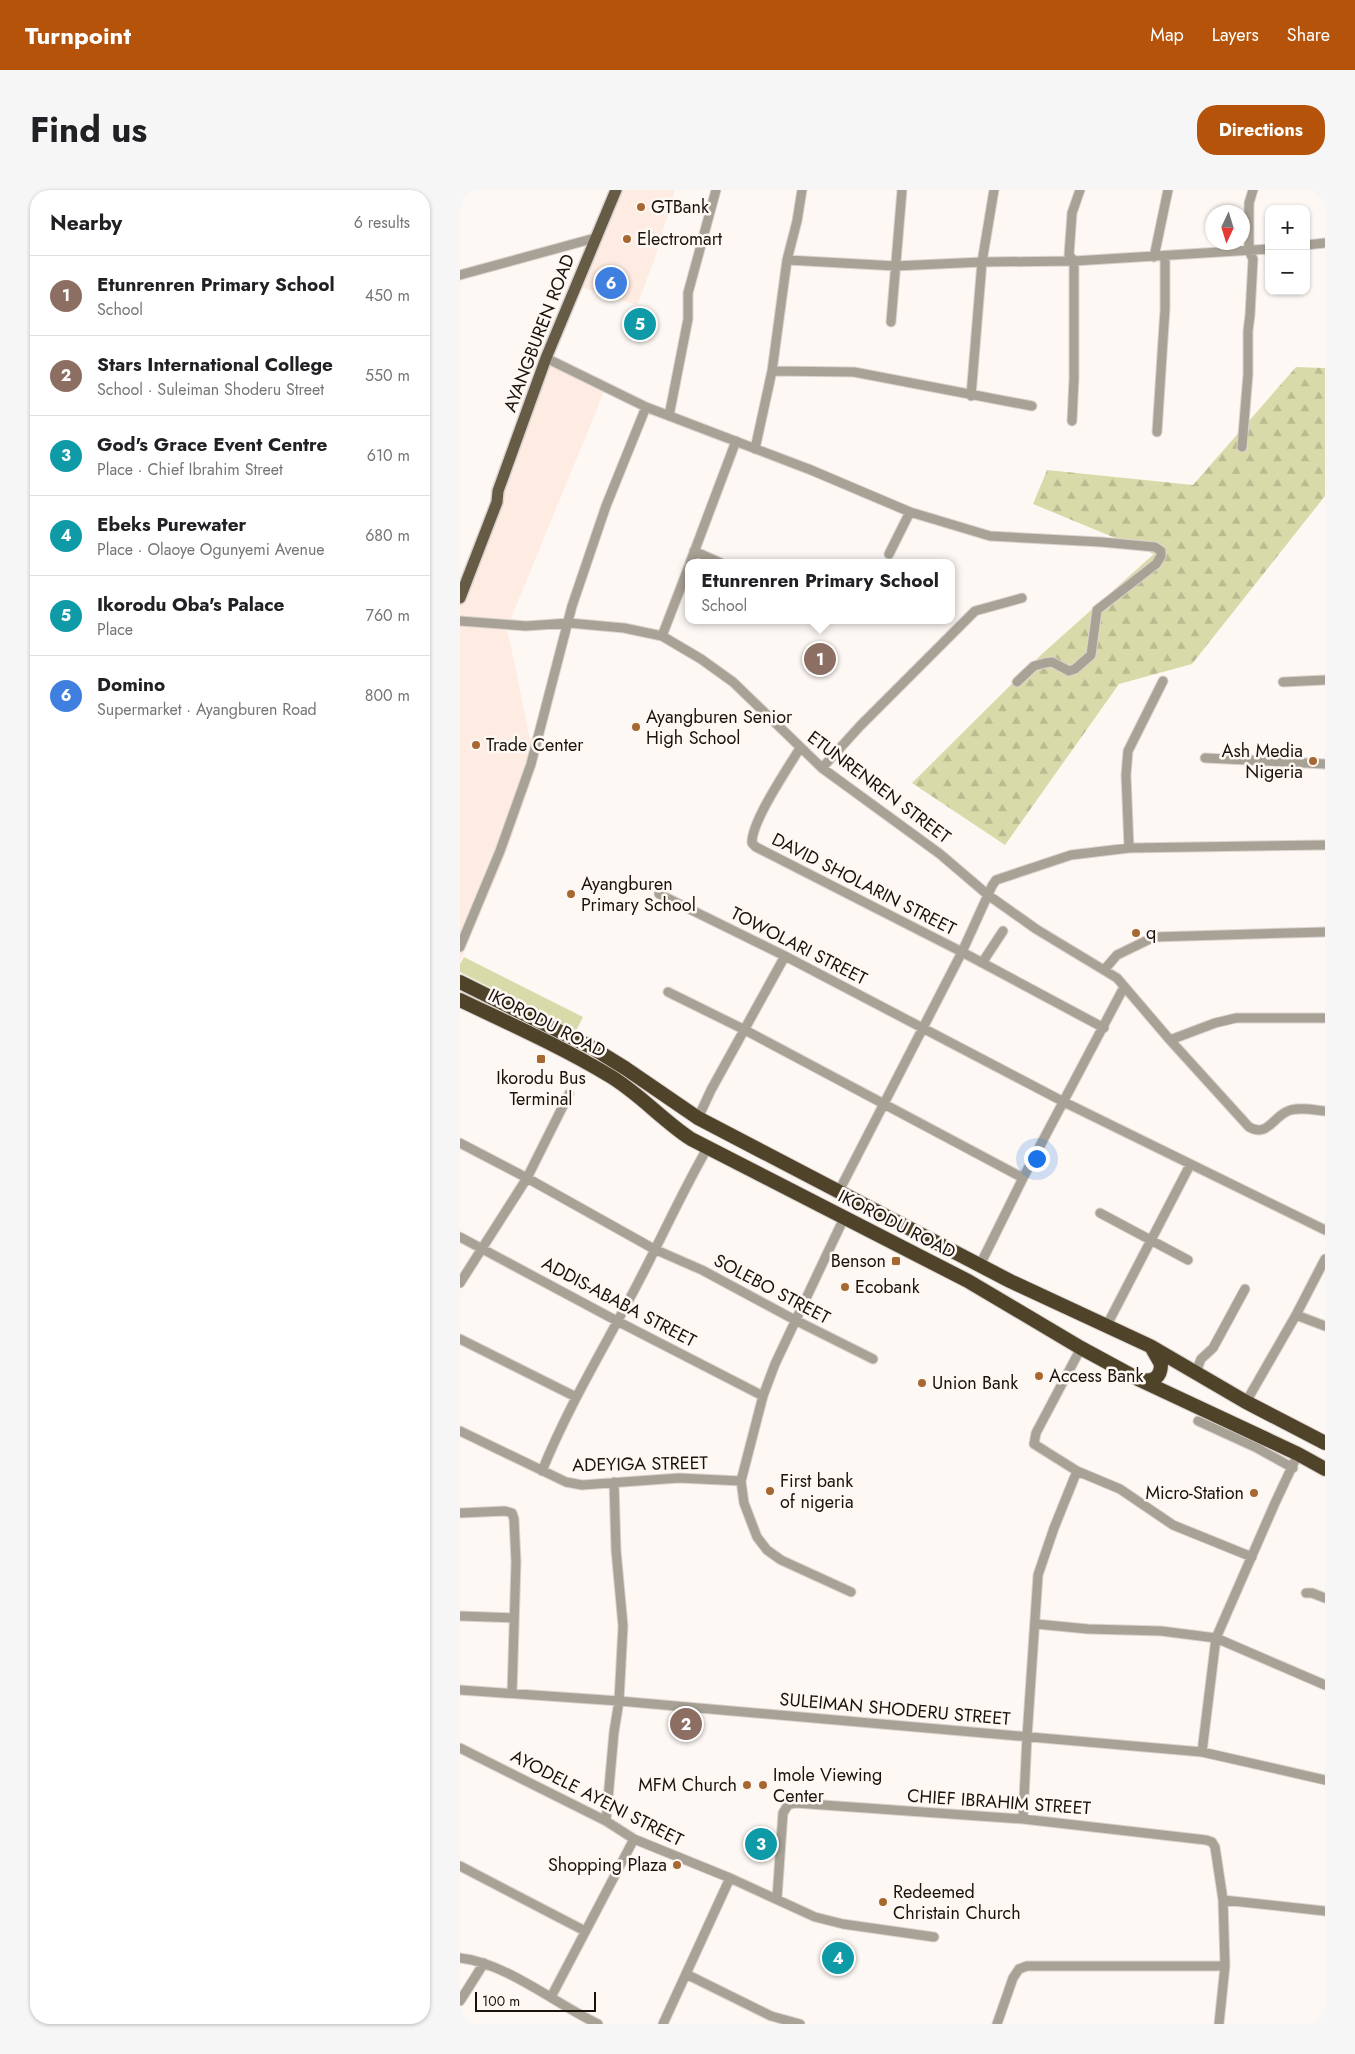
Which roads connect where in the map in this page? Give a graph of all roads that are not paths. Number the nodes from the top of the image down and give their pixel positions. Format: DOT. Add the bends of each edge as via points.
graph roads {
  1 [pos="616,190"];
  2 [pos="716,190"];
  3 [pos="802,190"];
  4 [pos="902,190"];
  5 [pos="994,190"];
  6 [pos="1080,190"];
  7 [pos="1168,190"];
  8 [pos="1253,190"];
  9 [pos="595,238"];
  10 [pos="1325,243"];
  11 [pos="1310,245"];
  12 [pos="1265,249"];
  13 [pos="1248,251"];
  14 [pos="1165,256"];
  15 [pos="1154,257"];
  16 [pos="787,260"];
  17 [pos="1074,261"];
  18 [pos="982,262"];
  19 [pos="896,266"];
  20 [pos="460,275"];
  21 [pos="891,322"];
  22 [pos="546,358"];
  23 [pos="772,371"];
  24 [pos="971,396"];
  25 [pos="1032,406"];
  26 [pos="646,407"];
  27 [pos="669,416"];
  28 [pos="1072,421"];
  29 [pos="1157,432"];
  30 [pos="736,442"];
  31 [pos="1242,447"];
  32 [pos="755,449"];
  33 [pos="498,491"];
  34 [pos="910,512"];
  35 [pos="694,551"];
  36 [pos="889,554"];
  37 [pos="691,559"];
  38 [pos="712,559"];
  39 [pos="685,575"];
  40 [pos="460,576"];
  41 [pos="460,598"];
  42 [pos="1022,598"];
  43 [pos="460,621"];
  44 [pos="568,623"];
  45 [pos="662,636"];
  46 [pos="1325,680"];
  47 [pos="1163,681"];
  48 [pos="1018,682"];
  49 [pos="1283,682"];
  50 [pos="800,748"];
  51 [pos="1205,758"];
  52 [pos="1325,764"];
  53 [pos="822,768"];
  54 [pos="1325,845"];
  55 [pos="1129,848"];
  56 [pos="659,894"];
  57 [pos="988,895"];
  58 [pos="1003,931"];
  59 [pos="1325,932"];
  60 [pos="460,947"];
  61 [pos="962,952"];
  62 [pos="785,956"];
  63 [pos="982,963"];
  64 [pos="1104,970"];
  65 [pos="460,982"];
  66 [pos="1124,987"];
  67 [pos="668,992"];
  68 [pos="460,1000"];
  69 [pos="1325,1018"];
  70 [pos="922,1028"];
  71 [pos="1104,1028"];
  72 [pos="745,1030"];
  73 [pos="1170,1040"];
  74 [pos="569,1094"];
  75 [pos="1064,1102"];
  76 [pos="884,1103"];
  77 [pos="1325,1111"];
  78 [pos="698,1118"];
  79 [pos="460,1143"];
  80 [pos="708,1147"];
  81 [pos="1190,1165"];
  82 [pos="527,1178"];
  83 [pos="1023,1178"];
  84 [pos="839,1191"];
  85 [pos="1100,1213"];
  86 [pos="844,1218"];
  87 [pos="1325,1230"];
  88 [pos="460,1237"];
  89 [pos="1150,1240"];
  90 [pos="482,1248"];
  91 [pos="654,1249"];
  92 [pos="1325,1259"];
  93 [pos="1188,1260"];
  94 [pos="980,1265"];
  95 [pos="460,1283"];
  96 [pos="1245,1289"];
  97 [pos="1296,1315"];
  98 [pos="795,1320"];
  99 [pos="617,1321"];
  100 [pos="1107,1325"];
  101 [pos="1325,1326"];
  102 [pos="460,1339"];
  103 [pos="1150,1346"];
  104 [pos="1081,1348"];
  105 [pos="873,1360"];
  106 [pos="1196,1372"];
  107 [pos="1140,1380"];
  108 [pos="763,1396"];
  109 [pos="576,1397"];
  110 [pos="1246,1402"];
  111 [pos="1198,1421"];
  112 [pos="460,1431"];
  113 [pos="1325,1443"];
  114 [pos="1298,1454"];
  115 [pos="1293,1468"];
  116 [pos="1325,1469"];
  117 [pos="542,1471"];
  118 [pos="1078,1471"];
  119 [pos="741,1481"];
  120 [pos="614,1482"];
  121 [pos="460,1513"];
  122 [pos="1252,1557"];
  123 [pos="851,1592"];
  124 [pos="1306,1593"];
  125 [pos="1325,1598"];
  126 [pos="460,1616"];
  127 [pos="514,1618"];
  128 [pos="1036,1624"];
  129 [pos="1216,1638"];
  130 [pos="1325,1685"];
  131 [pos="460,1690"];
  132 [pos="512,1693"];
  133 [pos="619,1701"];
  134 [pos="1027,1737"];
  135 [pos="460,1748"];
  136 [pos="1202,1752"];
  137 [pos="1325,1780"];
  138 [pos="1023,1819"];
  139 [pos="606,1821"];
  140 [pos="634,1839"];
  141 [pos="460,1866"];
  142 [pos="730,1878"];
  143 [pos="777,1898"];
  144 [pos="1223,1900"];
  145 [pos="1325,1911"];
  146 [pos="586,1931"];
  147 [pos="934,1937"];
  148 [pos="460,1958"];
  149 [pos="484,1963"];
  150 [pos="1225,1966"];
  151 [pos="686,1974"];
  152 [pos="550,1997"];
  153 [pos="460,2001"];
  154 [pos="592,2023"];
  155 [pos="663,2024"];
  156 [pos="800,2024"];
  157 [pos="997,2024"];
  158 [pos="1220,2024"];
  1 -- 9 [label="main road, AYANGBUREN ROAD"];
  2 -- 27 [label="street" via="688,293 688,319"];
  3 -- 16 [label="street"];
  4 -- 19 [label="street"];
  5 -- 18 [label="street"];
  6 -- 17 [label="street" via="1072,213 1069,255"];
  7 -- 15 [label="street"];
  8 -- 13 [label="street" via="1249,202"];
  9 -- 20 [label="street"];
  9 -- 22 [label="main road, AYANGBUREN ROAD"];
  10 -- 11 [label="street"];
  12 -- 13 [label="street"];
  13 -- 14 [label="street"];
  13 -- 31 [label="street" via="1253,259"];
  14 -- 15 [label="street"];
  14 -- 29 [label="street"];
  15 -- 17 [label="street"];
  16 -- 19 [label="street"];
  16 -- 23 [label="street"];
  17 -- 18 [label="street"];
  17 -- 28 [label="street"];
  18 -- 19 [label="street"];
  18 -- 24 [label="street"];
  19 -- 21 [label="street"];
  22 -- 26 [label="street"];
  22 -- 33 [label="main road, AYANGBUREN ROAD"];
  23 -- 24 [label="street" via="854,372"];
  23 -- 32 [label="street"];
  24 -- 25 [label="street"];
  26 -- 27 [label="street"];
  26 -- 44 [label="street" via="606,506"];
  27 -- 30 [label="street"];
  30 -- 32 [label="street"];
  30 -- 35 [label="street"];
  32 -- 34 [label="street"];
  33 -- 40 [label="main road, AYANGBUREN ROAD" via="490,501"];
  33 -- 41 [label="main road, AYANGBUREN ROAD" via="497,502"];
  34 -- 36 [label="street"];
  34 -- 48 [label="street" via="990,536 1102,542 1155,547 1162,551 1156,564 1097,610 1088,658 1068,671 1052,662 1034,666"];
  35 -- 37 [label="street"];
  35 -- 38 [label="street"];
  39 -- 45 [label="street"];
  42 -- 53 [label="street" via="976,611"];
  43 -- 44 [label="street, ETUNRENREN STREET" via="526,626"];
  44 -- 45 [label="street, ETUNRENREN STREET" via="624,628"];
  44 -- 60 [label="street" via="531,764"];
  45 -- 50 [label="street, ETUNRENREN STREET" via="733,682"];
  46 -- 49 [label="street"];
  47 -- 55 [label="street" via="1128,751"];
  50 -- 53 [label="street, ETUNRENREN STREET"];
  50 -- 61 [label="street, DAVID SHOLARIN STREET" via="757,822 752,843"];
  51 -- 52 [label="street"];
  53 -- 57 [label="street, ETUNRENREN STREET" via="940,854"];
  54 -- 55 [label="street"];
  55 -- 57 [label="street" via="1071,855 1024,870 996,880"];
  56 -- 62 [label="street, TOWOLARI STREET"];
  57 -- 61 [label="street"];
  57 -- 64 [label="street, ETUNRENREN STREET"];
  58 -- 63 [label="street"];
  59 -- 64 [label="street" via="1154,937 1117,955"];
  61 -- 63 [label="street, DAVID SHOLARIN STREET"];
  61 -- 70 [label="street"];
  62 -- 70 [label="street, TOWOLARI STREET"];
  62 -- 72 [label="street"];
  63 -- 71 [label="street, DAVID SHOLARIN STREET"];
  64 -- 66 [label="street, ETUNRENREN STREET"];
  65 -- 78 [label="highway, IKORODU ROAD" via="591,1047"];
  66 -- 71 [label="street"];
  66 -- 73 [label="street, ETUNRENREN STREET"];
  67 -- 72 [label="street"];
  68 -- 80 [label="highway, IKORODU ROAD" via="611,1077 641,1098 671,1126"];
  69 -- 73 [label="street" via="1236,1018"];
  70 -- 75 [label="street, TOWOLARI STREET"];
  70 -- 76 [label="street"];
  71 -- 75 [label="street"];
  72 -- 76 [label="street"];
  72 -- 78 [label="street"];
  73 -- 77 [label="street, ETUNRENREN STREET" via="1256,1131 1264,1129 1286,1112"];
  74 -- 82 [label="street"];
  75 -- 81 [label="street, TOWOLARI STREET"];
  75 -- 83 [label="street"];
  76 -- 83 [label="street"];
  76 -- 84 [label="street"];
  78 -- 84 [label="highway, IKORODU ROAD"];
  79 -- 82 [label="street, SOLEBO STREET"];
  80 -- 86 [label="highway, IKORODU ROAD"];
  80 -- 91 [label="street"];
  81 -- 87 [label="street, TOWOLARI STREET"];
  81 -- 89 [label="street"];
  82 -- 90 [label="street"];
  82 -- 91 [label="street, SOLEBO STREET"];
  83 -- 94 [label="street"];
  84 -- 94 [label="highway, IKORODU ROAD"];
  85 -- 89 [label="street"];
  86 -- 98 [label="street"];
  86 -- 104 [label="highway, IKORODU ROAD" via="968,1281"];
  88 -- 90 [label="street, ADDIS-ABABA STREET"];
  89 -- 93 [label="street"];
  89 -- 100 [label="street"];
  90 -- 95 [label="street"];
  90 -- 99 [label="street, ADDIS-ABABA STREET"];
  91 -- 98 [label="street, SOLEBO STREET" via="702,1270"];
  91 -- 99 [label="street"];
  92 -- 97 [label="street"];
  94 -- 100 [label="highway, IKORODU ROAD"];
  96 -- 106 [label="street"];
  97 -- 101 [label="street"];
  97 -- 110 [label="street"];
  98 -- 105 [label="street, SOLEBO STREET"];
  98 -- 108 [label="street"];
  99 -- 108 [label="street, ADDIS-ABABA STREET"];
  99 -- 109 [label="street"];
  100 -- 103 [label="highway, IKORODU ROAD"];
  102 -- 109 [label="street"];
  103 -- 106 [label="highway, IKORODU ROAD"];
  103 -- 107 [label="highway" via="1161,1369 1155,1380"];
  104 -- 107 [label="highway, IKORODU ROAD"];
  104 -- 118 [label="street" via="1033,1439 1034,1444"];
  106 -- 110 [label="highway, IKORODU ROAD"];
  107 -- 114 [label="highway, IKORODU ROAD"];
  108 -- 119 [label="street"];
  109 -- 117 [label="street"];
  110 -- 113 [label="highway, IKORODU ROAD"];
  111 -- 115 [label="street"];
  112 -- 117 [label="street, ADEYIGA STREET"];
  114 -- 115 [label="street"];
  114 -- 116 [label="highway, IKORODU ROAD"];
  115 -- 122 [label="street" via="1274,1503"];
  117 -- 120 [label="street, ADEYIGA STREET" via="582,1485"];
  118 -- 122 [label="street" via="1120,1489 1173,1525"];
  118 -- 128 [label="street" via="1038,1575"];
  119 -- 120 [label="street, ADEYIGA STREET" via="679,1478"];
  119 -- 123 [label="street" via="744,1502 757,1537 768,1550 780,1560"];
  120 -- 133 [label="street" via="623,1626"];
  121 -- 127 [label="street" via="512,1513 516,1562"];
  122 -- 129 [label="street"];
  124 -- 125 [label="street"];
  126 -- 127 [label="street"];
  127 -- 132 [label="street"];
  128 -- 129 [label="street" via="1162,1631"];
  128 -- 134 [label="street"];
  129 -- 130 [label="street"];
  129 -- 136 [label="street"];
  131 -- 132 [label="street, SULEIMAN SHODERU STREET"];
  132 -- 133 [label="street, SULEIMAN SHODERU STREET"];
  133 -- 134 [label="street, SULEIMAN SHODERU STREET"];
  133 -- 139 [label="street"];
  134 -- 136 [label="street, SULEIMAN SHODERU STREET"];
  134 -- 138 [label="street"];
  135 -- 139 [label="street, AYODELE AYENI STREET"];
  136 -- 137 [label="street, SULEIMAN SHODERU STREET"];
  138 -- 143 [label="street, CHIEF IBRAHIM STREET" via="831,1805 788,1805 783,1813"];
  138 -- 144 [label="street, CHIEF IBRAHIM STREET" via="1212,1842"];
  139 -- 140 [label="street, AYODELE AYENI STREET"];
  140 -- 142 [label="street, AYODELE AYENI STREET"];
  140 -- 146 [label="street"];
  141 -- 146 [label="street"];
  142 -- 143 [label="street, AYODELE AYENI STREET"];
  142 -- 151 [label="street"];
  143 -- 147 [label="street, AYODELE AYENI STREET" via="828,1921"];
  144 -- 145 [label="street"];
  144 -- 150 [label="street"];
  146 -- 152 [label="street"];
  148 -- 149 [label="street"];
  149 -- 152 [label="street"];
  149 -- 153 [label="street"];
  150 -- 157 [label="street" via="1028,1966 1019,1969 1013,1978"];
  150 -- 158 [label="street"];
  151 -- 155 [label="street"];
  151 -- 156 [label="street" via="771,2016"];
  152 -- 154 [label="street"];
}
